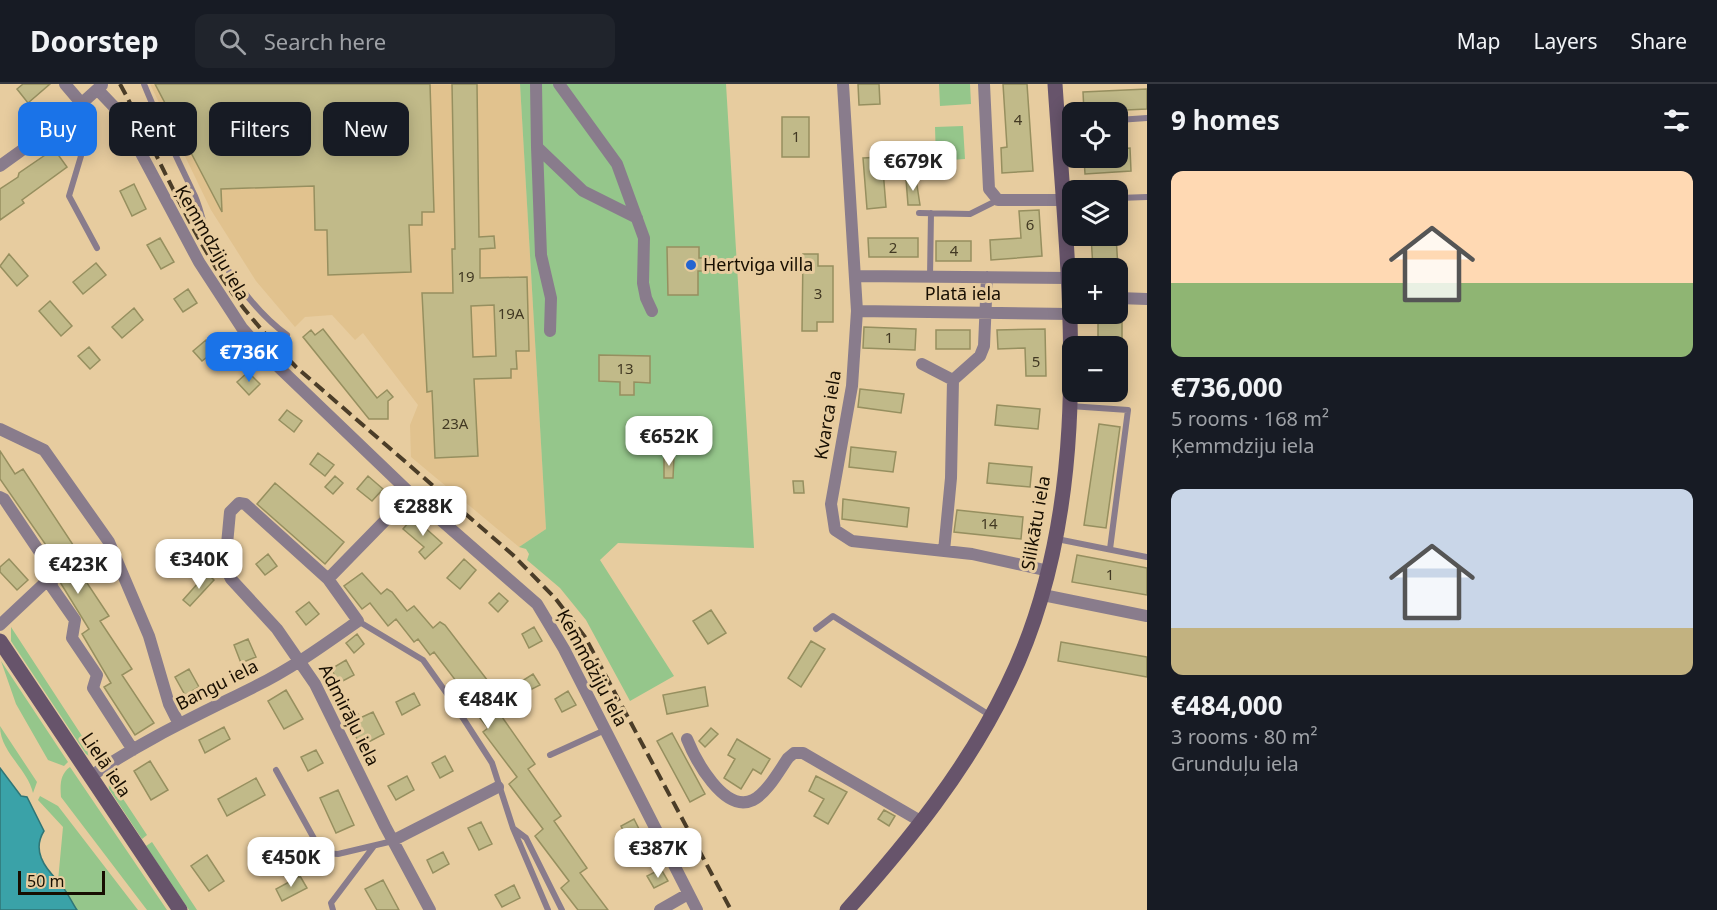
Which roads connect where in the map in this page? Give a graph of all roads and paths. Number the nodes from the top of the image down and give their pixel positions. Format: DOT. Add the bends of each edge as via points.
graph roads {
  1 [pos="65,84"];
  2 [pos="144,84"];
  3 [pos="536,84"];
  4 [pos="559,84"];
  5 [pos="843,84"];
  6 [pos="984,84"];
  7 [pos="1055,84"];
  8 [pos="100,87"];
  9 [pos="80,102"];
  10 [pos="84,102"];
  11 [pos="1062,112"];
  12 [pos="1147,118"];
  13 [pos="1128,119"];
  14 [pos="537,147"];
  15 [pos="18,153"];
  16 [pos="81,156"];
  17 [pos="0,166"];
  18 [pos="1147,197"];
  19 [pos="1128,198"];
  20 [pos="998,200"];
  21 [pos="1062,200"];
  22 [pos="919,213"];
  23 [pos="931,213"];
  24 [pos="637,218"];
  25 [pos="97,248"];
  26 [pos="857,276"];
  27 [pos="930,277"];
  28 [pos="987,277"];
  29 [pos="1062,278"];
  30 [pos="1128,298"];
  31 [pos="1147,299"];
  32 [pos="652,311"];
  33 [pos="857,311"];
  34 [pos="986,313"];
  35 [pos="1062,314"];
  36 [pos="1069,324"];
  37 [pos="550,331"];
  38 [pos="287,335"];
  39 [pos="922,363"];
  40 [pos="953,380"];
  41 [pos="1069,406"];
  42 [pos="0,429"];
  43 [pos="411,494"];
  44 [pos="0,497"];
  45 [pos="1056,539"];
  46 [pos="1110,549"];
  47 [pos="944,550"];
  48 [pos="1147,556"];
  49 [pos="1049,570"];
  50 [pos="51,577"];
  51 [pos="327,579"];
  52 [pos="1043,595"];
  53 [pos="1147,616"];
  54 [pos="358,621"];
  55 [pos="0,625"];
  56 [pos="816,629"];
  57 [pos="0,641"];
  58 [pos="301,661"];
  59 [pos="992,716"];
  60 [pos="178,724"];
  61 [pos="605,730"];
  62 [pos="687,739"];
  63 [pos="133,750"];
  64 [pos="550,755"];
  65 [pos="276,770"];
  66 [pos="90,777"];
  67 [pos="498,787"];
  68 [pos="922,822"];
  69 [pos="513,828"];
  70 [pos="394,840"];
  71 [pos="375,846"];
  72 [pos="688,894"];
  73 [pos="180,910"];
  74 [pos="333,910"];
  75 [pos="430,910"];
  76 [pos="548,910"];
  77 [pos="562,910"];
  78 [pos="660,910"];
  79 [pos="697,910"];
  80 [pos="847,910"];
  1 -- 9 [label="street"];
  2 -- 38 [label="lane" via="206,228 235,279 268,321"];
  3 -- 14 [label="street"];
  4 -- 24 [label="street" via="617,164"];
  5 -- 26 [label="street, Kvarca iela"];
  6 -- 20 [label="street" via="989,189"];
  7 -- 11 [label="main road, Silikātu iela"];
  8 -- 10 [label="street"];
  8 -- 43 [label="street, Ķemmdziju iela" via="119,112 199,262 242,328"];
  12 -- 13 [label="lane"];
  14 -- 24 [label="street" via="583,191"];
  14 -- 37 [label="street" via="541,255 550,298"];
  15 -- 17 [label="street"];
  16 -- 25 [label="lane" via="69,196"];
  18 -- 19 [label="lane"];
  20 -- 21 [label="street"];
  20 -- 23 [label="lane" via="970,214"];
  22 -- 23 [label="lane"];
  23 -- 27 [label="lane"];
  24 -- 32 [label="street" via="644,238 646,298"];
  26 -- 27 [label="street, Platā iela"];
  26 -- 33 [label="street, Kvarca iela"];
  27 -- 28 [label="street, Platā iela"];
  28 -- 29 [label="street, Platā iela"];
  28 -- 34 [label="street"];
  30 -- 31 [label="street"];
  33 -- 34 [label="street, Platā iela"];
  33 -- 47 [label="street, Kvarca iela" via="852,386 831,504 835,530 852,541"];
  34 -- 35 [label="street, Platā iela"];
  34 -- 40 [label="street" via="980,356"];
  36 -- 41 [label="main road, Silikātu iela"];
  39 -- 40 [label="street"];
  40 -- 47 [label="street" via="951,478"];
  41 -- 45 [label="main road, Silikātu iela"];
  41 -- 46 [label="lane" via="1128,410"];
  42 -- 60 [label="street" via="45,450 109,542 149,636"];
  43 -- 51 [label="street"];
  43 -- 61 [label="street, Ķemmdziju iela" via="537,603"];
  44 -- 50 [label="street" via="51,569"];
  45 -- 46 [label="lane"];
  45 -- 49 [label="main road, Silikātu iela"];
  46 -- 48 [label="lane"];
  47 -- 49 [label="street, Kvarca iela"];
  49 -- 52 [label="main road, Silikātu iela"];
  50 -- 55 [label="street"];
  50 -- 63 [label="street" via="51,587 75,620 72,638 97,675 93,688"];
  51 -- 54 [label="street"];
  51 -- 58 [label="street, Admirāļu iela" via="245,504 230,512 225,566"];
  52 -- 53 [label="street"];
  52 -- 59 [label="main road, Silikātu iela" via="1021,655"];
  54 -- 58 [label="street, Bangu iela"];
  54 -- 67 [label="lane" via="423,660 492,764"];
  56 -- 59 [label="lane" via="833,616"];
  57 -- 66 [label="main road, Lielā iela"];
  58 -- 60 [label="street, Bangu iela"];
  58 -- 70 [label="street, Admirāļu iela"];
  59 -- 68 [label="main road, Silikātu iela"];
  60 -- 63 [label="street, Bangu iela"];
  61 -- 64 [label="lane"];
  61 -- 72 [label="street, Ķemmdziju iela"];
  62 -- 68 [label="street" via="705,775 733,799 755,799 788,758 803,753"];
  63 -- 66 [label="street, Bangu iela"];
  65 -- 71 [label="lane" via="322,853 338,854"];
  66 -- 73 [label="main road, Lielā iela"];
  67 -- 69 [label="lane"];
  67 -- 70 [label="street"];
  68 -- 80 [label="main road, Silikātu iela"];
  69 -- 76 [label="lane"];
  69 -- 77 [label="lane" via="526,838"];
  70 -- 71 [label="lane"];
  70 -- 75 [label="street, Admirāļu iela"];
  71 -- 74 [label="lane" via="331,903"];
  72 -- 78 [label="street"];
  72 -- 79 [label="street, Ķemmdziju iela"];
}
